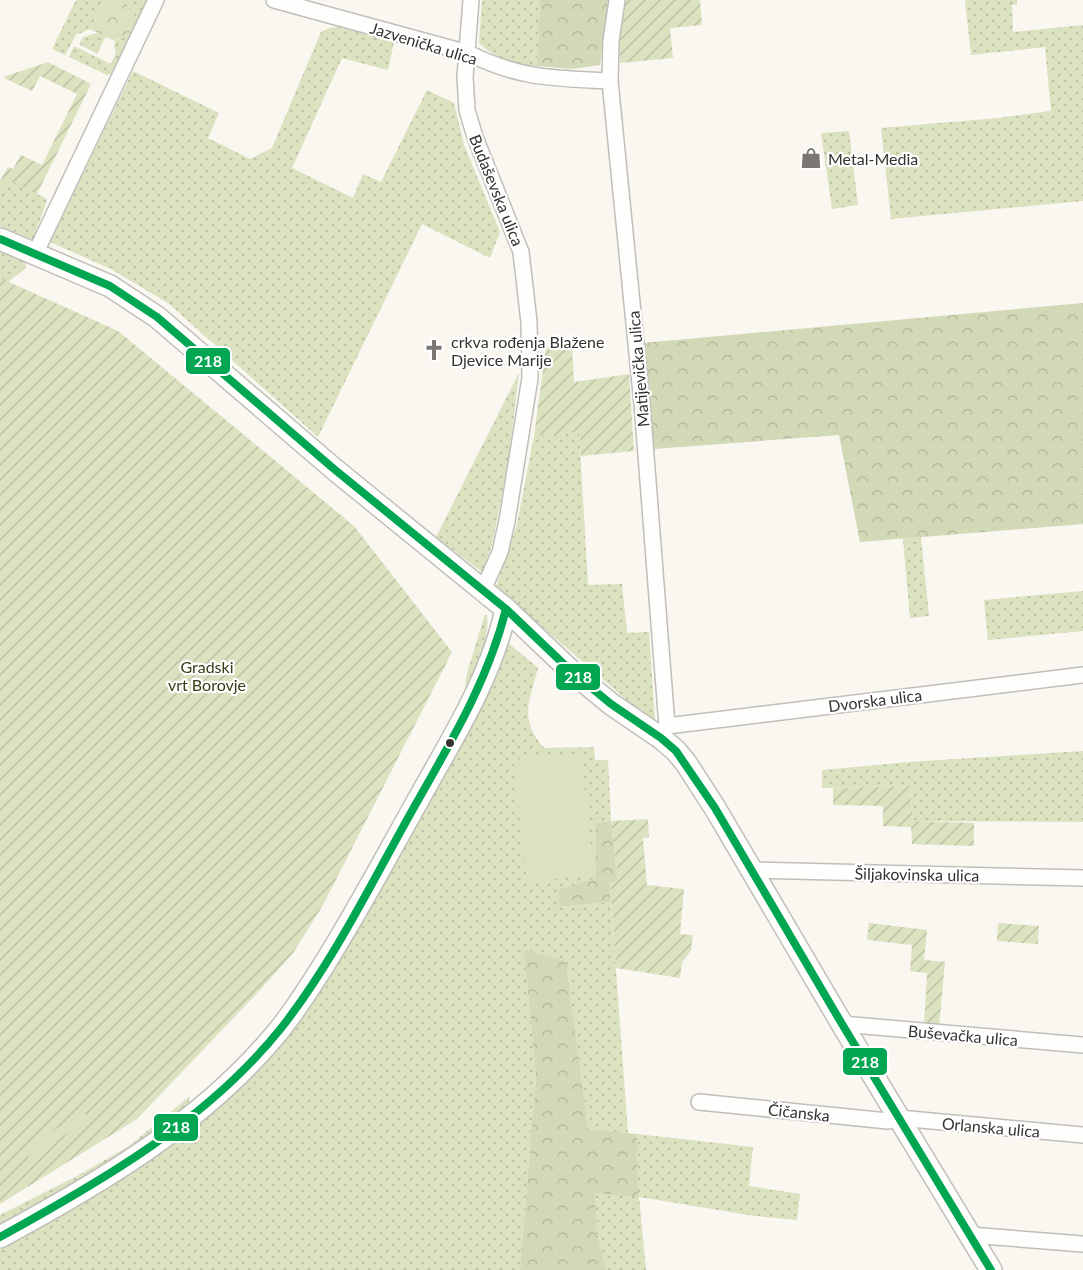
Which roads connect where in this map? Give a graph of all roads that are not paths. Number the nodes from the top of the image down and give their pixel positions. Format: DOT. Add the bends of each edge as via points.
graph roads {
  1 [pos="156,0"];
  2 [pos="274,0"];
  3 [pos="471,0"];
  4 [pos="617,0"];
  5 [pos="468,53"];
  6 [pos="610,81"];
  7 [pos="0,239"];
  8 [pos="35,254"];
  9 [pos="483,590"];
  10 [pos="506,609"];
  11 [pos="1083,675"];
  12 [pos="664,732"];
  13 [pos="751,870"];
  14 [pos="1083,878"];
  15 [pos="842,1024"];
  16 [pos="1083,1046"];
  17 [pos="699,1102"];
  18 [pos="899,1118"];
  19 [pos="1083,1135"];
  20 [pos="969,1235"];
  21 [pos="0,1237"];
  22 [pos="1083,1244"];
  23 [pos="991,1270"];
  1 -- 8 [label="street"];
  2 -- 5 [label="street, Jazvenička ulica"];
  3 -- 5 [label="street, Budaševska ulica"];
  4 -- 6 [label="street, Matijevička ulica"];
  5 -- 6 [label="street, Jazvenička ulica" via="494,66 537,77"];
  5 -- 9 [label="street, Budaševska ulica" via="467,110 474,137 521,252 529,322 530,378 520,448 500,552"];
  6 -- 12 [label="street, Matijevička ulica" via="642,404"];
  7 -- 8 [label="street"];
  8 -- 9 [label="street" via="110,286 157,317 343,477"];
  9 -- 10 [label="street"];
  10 -- 12 [label="street" via="611,704"];
  10 -- 21 [label="street" via="492,657 430,777 333,950 277,1033 224,1088 154,1144 107,1177"];
  11 -- 12 [label="street, Dvorska ulica"];
  12 -- 13 [label="street"];
  13 -- 14 [label="street, Šiljakovinska ulica"];
  13 -- 15 [label="street"];
  15 -- 16 [label="street, Buševačka ulica"];
  15 -- 18 [label="street"];
  17 -- 18 [label="street, Čičanska"];
  18 -- 19 [label="street, Orlanska ulica"];
  18 -- 20 [label="street"];
  20 -- 22 [label="street"];
  20 -- 23 [label="street"];
}
